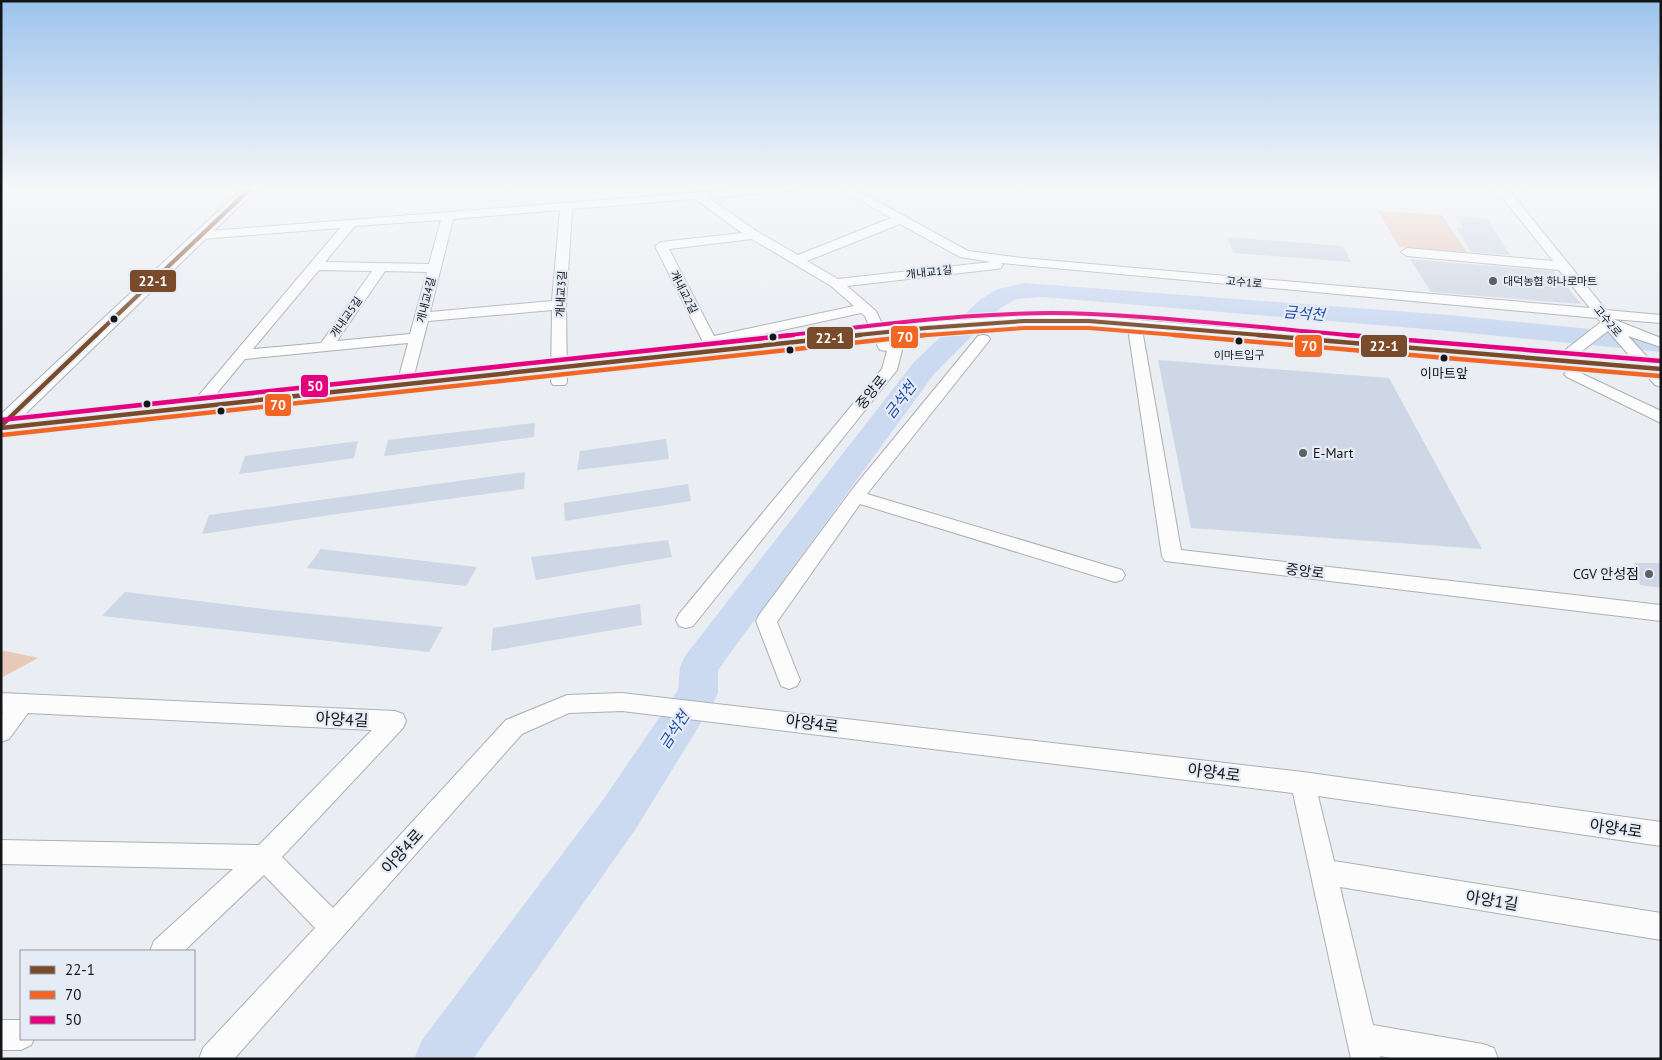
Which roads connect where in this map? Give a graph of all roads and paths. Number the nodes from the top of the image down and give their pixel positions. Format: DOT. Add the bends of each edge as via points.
graph roads {
  1 [pos="197,237"];
  2 [pos="339,237"];
  3 [pos="442,237"];
  4 [pos="564,237"];
  5 [pos="733,237"];
  6 [pos="758,237"];
  7 [pos="854,237"];
  8 [pos="935,237"];
  9 [pos="1540,237"];
  10 [pos="1407,252"];
  11 [pos="797,260"];
  12 [pos="1022,262"];
  13 [pos="315,266"];
  14 [pos="1563,266"];
  15 [pos="381,267"];
  16 [pos="434,268"];
  17 [pos="836,284"];
  18 [pos="559,305"];
  19 [pos="864,308"];
  20 [pos="422,317"];
  21 [pos="1606,319"];
  22 [pos="1661,319"];
  23 [pos="1136,335"];
  24 [pos="417,338"];
  25 [pos="983,338"];
  26 [pos="887,342"];
  27 [pos="1661,343"];
  28 [pos="326,346"];
  29 [pos="711,346"];
  30 [pos="241,355"];
  31 [pos="1568,362"];
  32 [pos="1655,373"];
  33 [pos="559,375"];
  34 [pos="405,384"];
  35 [pos="197,407"];
  36 [pos="1661,418"];
  37 [pos="1,427"];
  38 [pos="1,440"];
  39 [pos="856,497"];
  40 [pos="1115,576"];
  41 [pos="1661,613"];
  42 [pos="686,620"];
  43 [pos="789,680"];
  44 [pos="622,702"];
  45 [pos="12,703"];
  46 [pos="1,732"];
  47 [pos="1302,782"];
  48 [pos="1661,834"];
  49 [pos="1,852"];
  50 [pos="264,857"];
  51 [pos="1324,872"];
  52 [pos="333,927"];
  53 [pos="1661,927"];
  54 [pos="165,950"];
  55 [pos="1,1035"];
  56 [pos="20,1035"];
  57 [pos="1364,1048"];
  58 [pos="214,1059"];
  59 [pos="1483,1059"];
  1 -- 37 [label="main road"];
  2 -- 13 [label="street"];
  3 -- 16 [label="street, 개내교4길"];
  4 -- 18 [label="street, 개내교3길"];
  5 -- 29 [label="street, 개내교2길" via="661,246"];
  6 -- 11 [label="street"];
  7 -- 11 [label="street"];
  8 -- 12 [label="street, 고수1로" via="965,254"];
  9 -- 14 [label="street, 고수2로"];
  10 -- 14 [label="street"];
  11 -- 17 [label="street"];
  12 -- 17 [label="street, 개내교1길"];
  12 -- 21 [label="street, 고수1로"];
  13 -- 15 [label="street"];
  13 -- 30 [label="street"];
  14 -- 21 [label="street, 고수2로"];
  15 -- 16 [label="street"];
  15 -- 28 [label="street, 개내교5길"];
  16 -- 20 [label="street, 개내교4길"];
  17 -- 19 [label="street"];
  18 -- 20 [label="street"];
  18 -- 33 [label="street, 개내교3길"];
  19 -- 26 [label="street"];
  19 -- 29 [label="street"];
  20 -- 24 [label="street, 개내교4길"];
  21 -- 22 [label="street, 고수1로"];
  21 -- 27 [label="street"];
  21 -- 31 [label="street"];
  21 -- 32 [label="street, 고수2로"];
  23 -- 25 [label="main road" via="1078,332"];
  23 -- 31 [label="main road"];
  23 -- 41 [label="street, 중앙로" via="1172,556"];
  24 -- 28 [label="street"];
  24 -- 34 [label="street, 개내교4길"];
  25 -- 26 [label="main road"];
  25 -- 39 [label="street"];
  26 -- 29 [label="main road"];
  26 -- 31 [label="main road" via="926,328 1024,320 1089,320"];
  26 -- 33 [label="main road"];
  26 -- 42 [label="street, 중앙로" via="889,370"];
  28 -- 30 [label="street, 개내교5길"];
  29 -- 33 [label="main road"];
  30 -- 35 [label="street"];
  31 -- 32 [label="main road"];
  31 -- 36 [label="street"];
  33 -- 34 [label="main road"];
  33 -- 38 [label="main road"];
  34 -- 35 [label="main road"];
  35 -- 37 [label="main road"];
  39 -- 40 [label="street"];
  39 -- 43 [label="street" via="766,620"];
  44 -- 47 [label="street, 아양4로"];
  44 -- 52 [label="street, 아양4로" via="567,704 514,727"];
  45 -- 46 [label="street"];
  45 -- 50 [label="street, 아양4길" via="396,721"];
  47 -- 48 [label="street, 아양4로"];
  47 -- 51 [label="street"];
  49 -- 50 [label="street"];
  50 -- 52 [label="street"];
  50 -- 54 [label="street"];
  51 -- 53 [label="street, 아양1길"];
  51 -- 57 [label="street"];
  52 -- 58 [label="street, 아양4로"];
  55 -- 56 [label="street"];
  57 -- 59 [label="street"];
}
